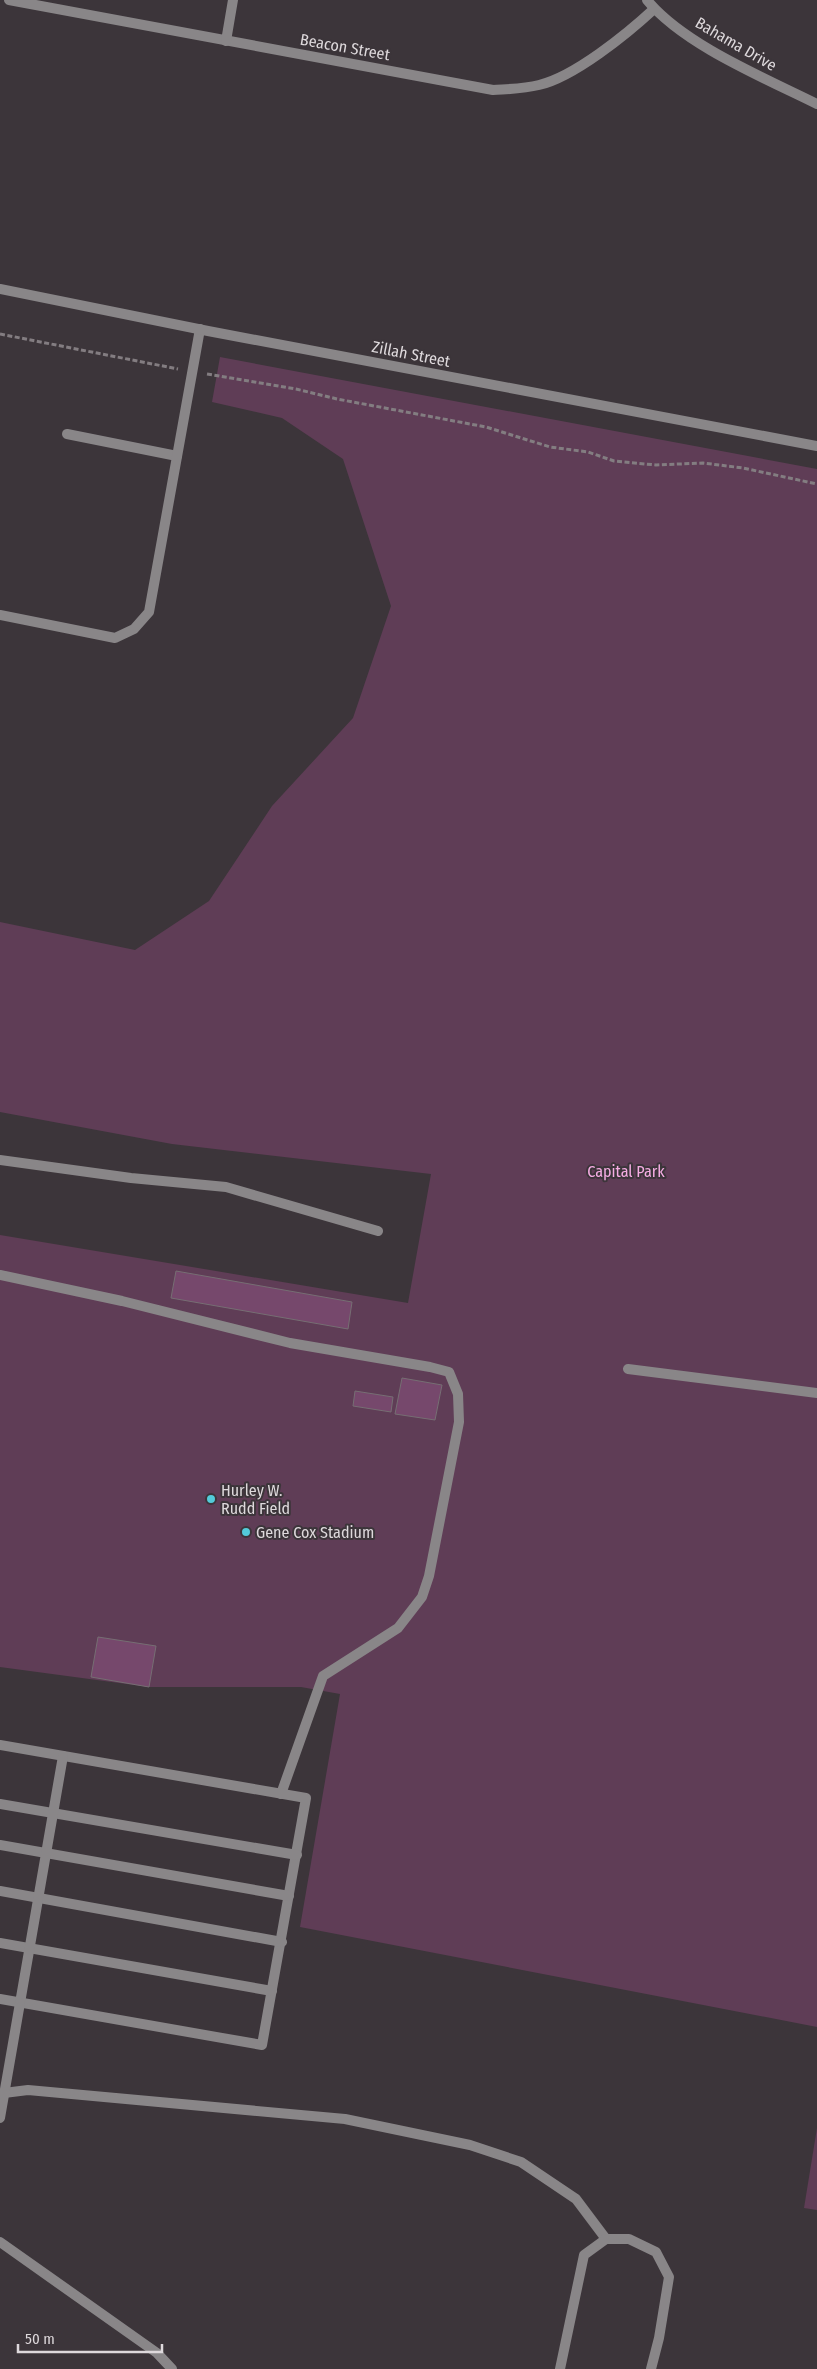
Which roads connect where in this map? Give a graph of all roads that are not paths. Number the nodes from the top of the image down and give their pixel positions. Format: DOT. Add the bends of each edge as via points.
graph roads {
  1 [pos="9,0"];
  2 [pos="233,0"];
  3 [pos="647,0"];
  4 [pos="654,9"];
  5 [pos="226,40"];
  6 [pos="816,102"];
  7 [pos="0,289"];
  8 [pos="200,329"];
  9 [pos="67,434"];
  10 [pos="817,446"];
  11 [pos="177,456"];
  12 [pos="0,615"];
  13 [pos="0,1160"];
  14 [pos="378,1231"];
  15 [pos="0,1275"];
  16 [pos="628,1369"];
  17 [pos="817,1393"];
  18 [pos="0,1745"];
  19 [pos="63,1756"];
  20 [pos="281,1794"];
  21 [pos="0,1804"];
  22 [pos="53,1813"];
  23 [pos="0,1845"];
  24 [pos="46,1853"];
  25 [pos="297,1855"];
  26 [pos="0,1890"];
  27 [pos="289,1896"];
  28 [pos="38,1898"];
  29 [pos="282,1942"];
  30 [pos="0,1943"];
  31 [pos="30,1948"];
  32 [pos="272,1991"];
  33 [pos="0,1999"];
  34 [pos="20,2003"];
  35 [pos="4,2093"];
  36 [pos="0,2118"];
  37 [pos="606,2239"];
  38 [pos="0,2242"];
  39 [pos="172,2369"];
  40 [pos="560,2369"];
  41 [pos="650,2369"];
  1 -- 5 [label="street, Beacon Street"];
  2 -- 5 [label="street"];
  3 -- 4 [label="street, Bahama Drive"];
  4 -- 5 [label="street, Beacon Street" via="624,36 559,78 516,89 492,90"];
  4 -- 6 [label="street, Bahama Drive" via="729,61"];
  7 -- 8 [label="street, Zillah Street"];
  8 -- 10 [label="street, Zillah Street"];
  8 -- 11 [label="street"];
  9 -- 11 [label="street"];
  11 -- 12 [label="street" via="150,612 134,629 115,638"];
  13 -- 14 [label="street" via="226,1187"];
  15 -- 20 [label="street" via="122,1301 290,1343 449,1372 458,1394 459,1422 429,1576 422,1597 398,1628 323,1676"];
  16 -- 17 [label="street"];
  18 -- 19 [label="street"];
  19 -- 20 [label="street"];
  19 -- 22 [label="street"];
  20 -- 25 [label="street" via="306,1798"];
  21 -- 22 [label="street"];
  22 -- 24 [label="street"];
  22 -- 25 [label="street"];
  23 -- 24 [label="street"];
  24 -- 27 [label="street"];
  24 -- 28 [label="street"];
  25 -- 27 [label="street"];
  26 -- 28 [label="street"];
  27 -- 29 [label="street"];
  28 -- 29 [label="street"];
  28 -- 31 [label="street"];
  29 -- 32 [label="street"];
  30 -- 31 [label="street"];
  31 -- 32 [label="street"];
  31 -- 34 [label="street"];
  32 -- 34 [label="street" via="262,2045"];
  33 -- 34 [label="street"];
  34 -- 35 [label="street"];
  35 -- 36 [label="street"];
  35 -- 37 [label="street" via="28,2090 257,2109 345,2119 470,2144 521,2162 576,2199"];
  37 -- 40 [label="street" via="584,2255"];
  37 -- 41 [label="street" via="629,2238 656,2252 669,2276 659,2338"];
  38 -- 39 [label="street" via="157,2353"];
}
